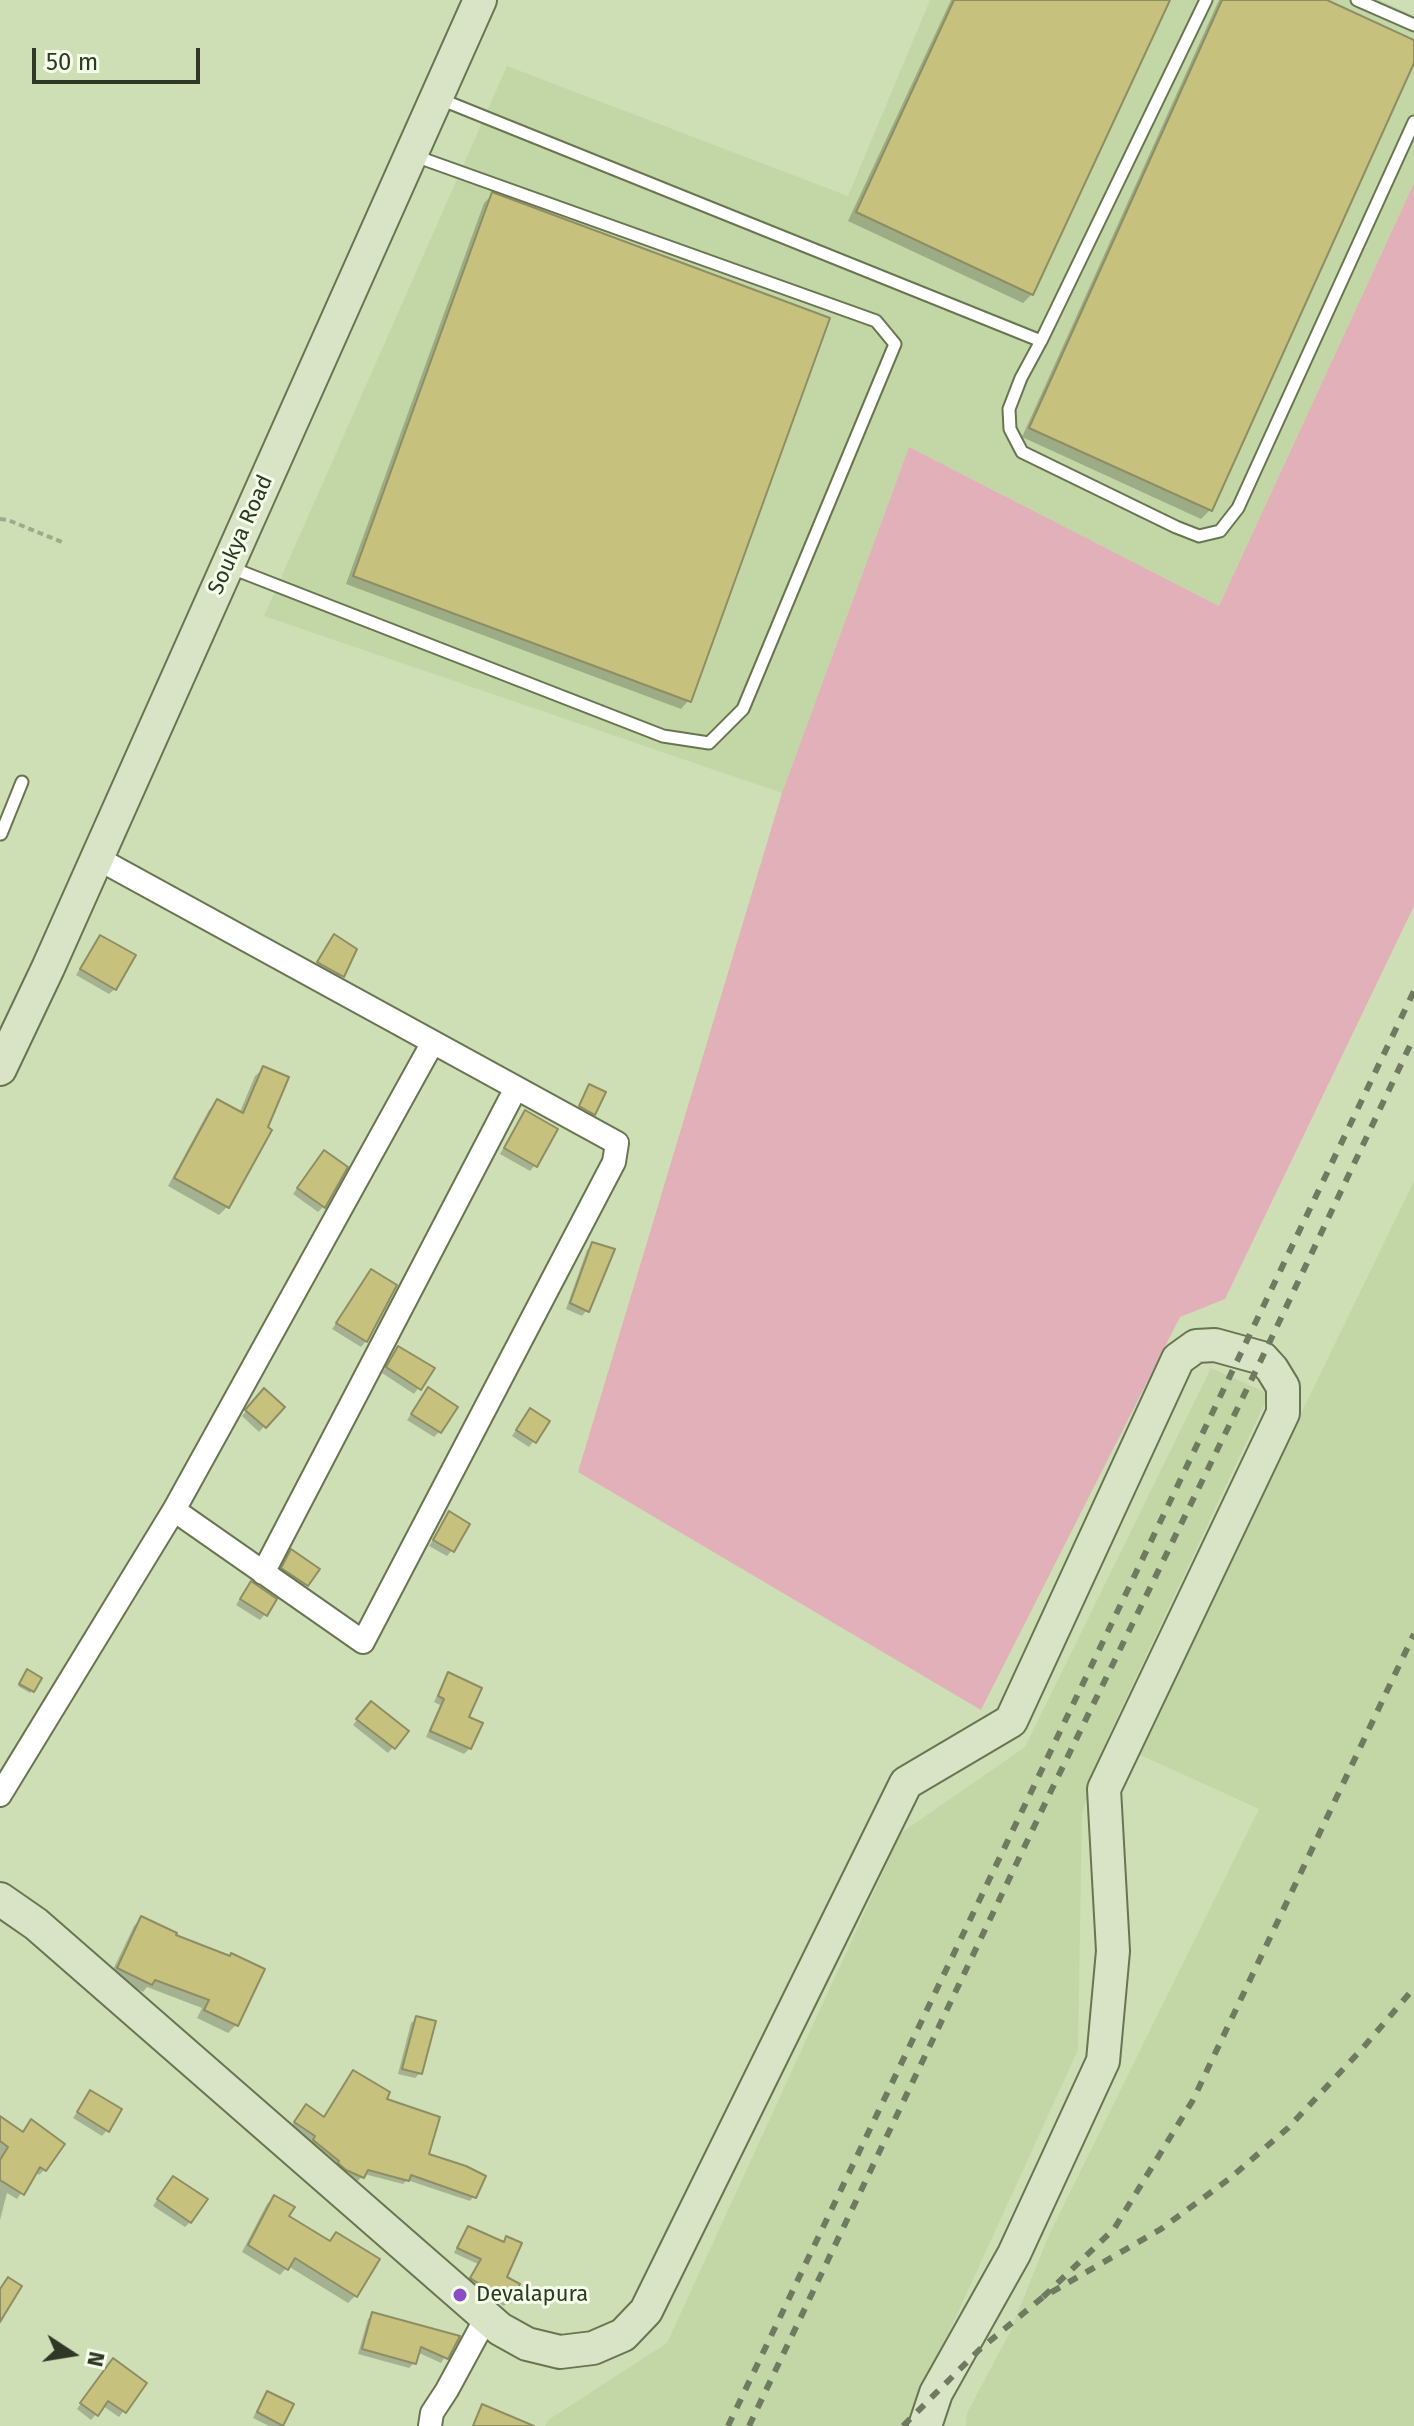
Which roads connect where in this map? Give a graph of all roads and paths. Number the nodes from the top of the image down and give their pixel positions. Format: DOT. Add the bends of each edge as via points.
graph roads {
  1 [pos="480,0"];
  2 [pos="1206,0"];
  3 [pos="1357,0"];
  4 [pos="1414,25"];
  5 [pos="436,98"];
  6 [pos="1414,122"];
  7 [pos="411,155"];
  8 [pos="1041,341"];
  9 [pos="0,519"];
  10 [pos="62,542"];
  11 [pos="227,566"];
  12 [pos="22,782"];
  13 [pos="0,835"];
  14 [pos="97,858"];
  15 [pos="433,1042"];
  16 [pos="0,1068"];
  17 [pos="516,1088"];
  18 [pos="174,1510"];
  19 [pos="263,1573"];
  20 [pos="0,1795"];
  21 [pos="0,1899"];
  22 [pos="486,2318"];
  23 [pos="430,2426"];
  24 [pos="925,2426"];
  1 -- 5 [label="main road, Soukya Road"];
  2 -- 8 [label="lane"];
  3 -- 4 [label="lane"];
  5 -- 7 [label="main road, Soukya Road"];
  5 -- 8 [label="lane"];
  6 -- 8 [label="lane" via="1238,508 1220,531 1199,536 1176,527 1022,452 1010,429 1009,409"];
  7 -- 11 [label="main road, Soukya Road"];
  7 -- 11 [label="lane" via="876,321 895,344 743,709 709,743 663,736"];
  9 -- 10 [label="path"];
  11 -- 14 [label="main road, Soukya Road"];
  12 -- 13 [label="lane"];
  14 -- 15 [label="street"];
  14 -- 16 [label="main road, Soukya Road"];
  15 -- 17 [label="street"];
  15 -- 18 [label="street"];
  17 -- 19 [label="street"];
  17 -- 19 [label="street" via="617,1143 614,1162 363,1642"];
  18 -- 19 [label="street"];
  18 -- 20 [label="street"];
  21 -- 22 [label="main road" via="36,1924"];
  22 -- 23 [label="street" via="432,2413"];
  22 -- 24 [label="main road" via="527,2344 560,2352 593,2348 623,2335 646,2311 906,1783 1011,1721 1178,1359 1196,1346 1215,1345 1262,1358 1283,1387 1283,1413 1104,1789 1113,1951 1103,2061 1014,2254 936,2393"];
}
